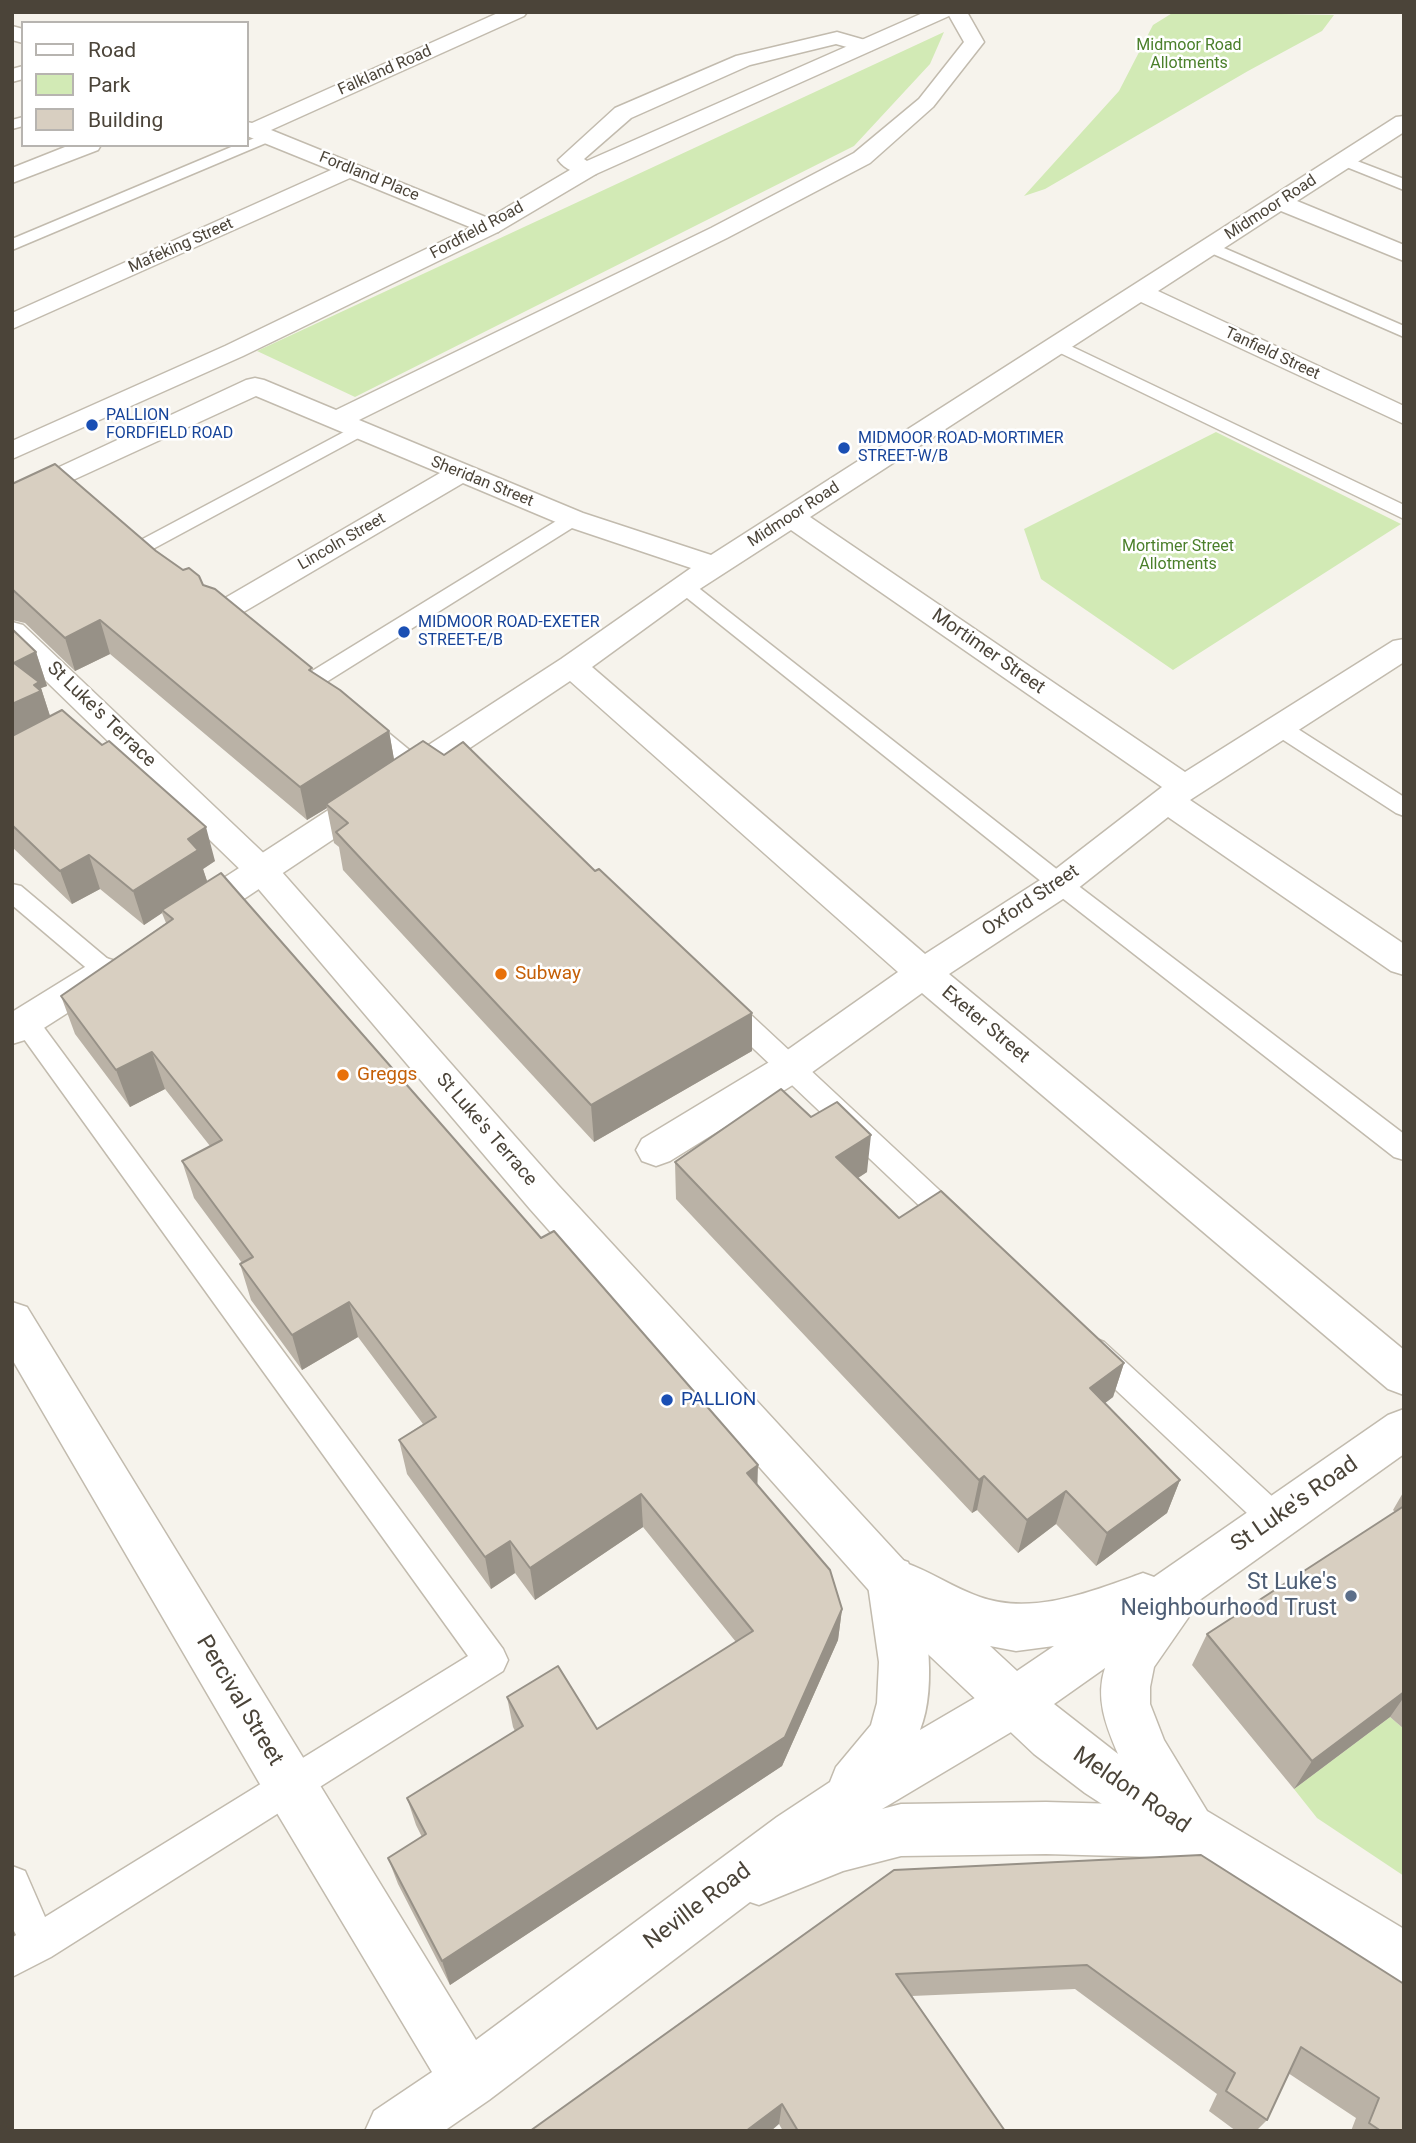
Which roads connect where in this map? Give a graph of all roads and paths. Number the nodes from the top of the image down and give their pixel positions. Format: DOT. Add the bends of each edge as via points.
graph roads {
  1 [pos="517,12"];
  2 [pos="942,12"];
  3 [pos="957,12"];
  4 [pos="865,46"];
  5 [pos="1404,122"];
  6 [pos="256,132"];
  7 [pos="85,147"];
  8 [pos="224,147"];
  9 [pos="1344,161"];
  10 [pos="588,169"];
  11 [pos="350,170"];
  12 [pos="12,176"];
  13 [pos="1404,185"];
  14 [pos="1279,202"];
  15 [pos="490,227"];
  16 [pos="12,245"];
  17 [pos="1210,247"];
  18 [pos="1404,254"];
  19 [pos="1140,292"];
  20 [pos="12,322"];
  21 [pos="1404,332"];
  22 [pos="1058,345"];
  23 [pos="1404,416"];
  24 [pos="346,426"];
  25 [pos="12,452"];
  26 [pos="460,473"];
  27 [pos="12,500"];
  28 [pos="1404,513"];
  29 [pos="791,517"];
  30 [pos="573,519"];
  31 [pos="123,528"];
  32 [pos="144,545"];
  33 [pos="164,562"];
  34 [pos="714,566"];
  35 [pos="684,586"];
  36 [pos="224,610"];
  37 [pos="12,631"];
  38 [pos="1397,661"];
  39 [pos="292,666"];
  40 [pos="572,666"];
  41 [pos="312,681"];
  42 [pos="332,698"];
  43 [pos="353,716"];
  44 [pos="1279,727"];
  45 [pos="416,767"];
  46 [pos="1176,794"];
  47 [pos="1404,808"];
  48 [pos="262,871"];
  49 [pos="1060,884"];
  50 [pos="12,892"];
  51 [pos="1404,962"];
  52 [pos="106,971"];
  53 [pos="923,973"];
  54 [pos="709,990"];
  55 [pos="19,1025"];
  56 [pos="790,1068"];
  57 [pos="1404,1149"];
  58 [pos="656,1150"];
  59 [pos="976,1242"];
  60 [pos="12,1320"];
  61 [pos="1077,1335"];
  62 [pos="1404,1376"];
  63 [pos="1404,1429"];
  64 [pos="1275,1519"];
  65 [pos="891,1578"];
  66 [pos="1189,1578"];
  67 [pos="1015,1702"];
  68 [pos="289,1785"];
  69 [pos="838,1806"];
  70 [pos="1191,1832"];
  71 [pos="12,1884"];
  72 [pos="708,1900"];
  73 [pos="25,1952"];
  74 [pos="1404,1960"];
  75 [pos="469,2080"];
  76 [pos="394,2131"];
  1 -- 6 [label="street, Falkland Road"];
  2 -- 4 [label="street, Fordfield Road"];
  3 -- 24 [label="street" via="974,42 926,103 862,158"];
  4 -- 10 [label="street, Fordfield Road"];
  4 -- 10 [label="street" via="837,38 743,60 623,113 569,160"];
  5 -- 9 [label="street, Midmoor Road"];
  6 -- 11 [label="street, Fordland Place"];
  7 -- 12 [label="street"];
  8 -- 16 [label="lane"];
  9 -- 13 [label="lane"];
  9 -- 14 [label="street, Midmoor Road"];
  10 -- 15 [label="street, Fordfield Road"];
  11 -- 15 [label="street, Fordland Place"];
  11 -- 20 [label="street, Mafeking Street"];
  14 -- 17 [label="street, Midmoor Road"];
  14 -- 18 [label="street"];
  15 -- 25 [label="street, Fordfield Road"];
  17 -- 19 [label="street, Midmoor Road"];
  17 -- 21 [label="lane"];
  19 -- 22 [label="street, Midmoor Road"];
  19 -- 23 [label="street, Tanfield Street"];
  22 -- 28 [label="lane"];
  22 -- 29 [label="street, Midmoor Road"];
  24 -- 26 [label="street, Sheridan Street"];
  24 -- 27 [label="street, Sheridan Street" via="255,386 71,486"];
  24 -- 32 [label="lane"];
  26 -- 30 [label="street, Sheridan Street"];
  26 -- 36 [label="street, Lincoln Street"];
  29 -- 34 [label="street, Midmoor Road"];
  29 -- 46 [label="street, Mortimer Street"];
  30 -- 34 [label="street, Sheridan Street"];
  30 -- 41 [label="lane"];
  31 -- 32 [label="lane"];
  32 -- 33 [label="lane"];
  34 -- 35 [label="street, Midmoor Road"];
  35 -- 40 [label="street, Midmoor Road"];
  35 -- 49 [label="lane"];
  37 -- 48 [label="street, St Luke's Terrace"];
  38 -- 44 [label="street, Oxford Street"];
  39 -- 41 [label="lane"];
  40 -- 45 [label="street, Midmoor Road" via="465,753"];
  40 -- 53 [label="street, Exeter Street"];
  41 -- 42 [label="lane"];
  43 -- 45 [label="lane"];
  44 -- 46 [label="street, Oxford Street"];
  44 -- 47 [label="lane"];
  45 -- 48 [label="street, Midmoor Road"];
  46 -- 49 [label="street, Oxford Street"];
  46 -- 51 [label="street, Mortimer Street"];
  48 -- 52 [label="street, Midmoor Road"];
  48 -- 65 [label="street, St Luke's Terrace" via="544,1197"];
  49 -- 53 [label="street, Oxford Street"];
  49 -- 57 [label="lane"];
  50 -- 52 [label="lane"];
  52 -- 55 [label="street, Midmoor Road"];
  53 -- 56 [label="street, Oxford Street"];
  53 -- 62 [label="street, Exeter Street"];
  54 -- 56 [label="lane"];
  55 -- 68 [label="lane" via="491,1660"];
  56 -- 58 [label="street, Oxford Street"];
  56 -- 59 [label="lane"];
  60 -- 68 [label="street, Percival Street"];
  61 -- 64 [label="lane"];
  63 -- 64 [label="street, St Luke's Road"];
  64 -- 66 [label="street, St Luke's Road"];
  65 -- 66 [label="street" via="1003,1627 1034,1627 1111,1608"];
  65 -- 67 [label="street, Meldon Road" via="931,1625"];
  65 -- 69 [label="street" via="906,1675 899,1715 888,1744"];
  66 -- 67 [label="street, St Luke's Road"];
  66 -- 70 [label="street" via="1133,1658 1125,1685 1126,1712"];
  67 -- 69 [label="street, Neville Road"];
  67 -- 70 [label="street, Meldon Road" via="1103,1775"];
  68 -- 73 [label="lane"];
  68 -- 75 [label="street, Percival Street"];
  69 -- 72 [label="street, Neville Road"];
  70 -- 72 [label="street" via="901,1830 843,1845"];
  70 -- 74 [label="street, Meldon Road"];
  71 -- 73 [label="lane"];
  72 -- 75 [label="street, Neville Road"];
  75 -- 76 [label="street, Neville Road"];
}
